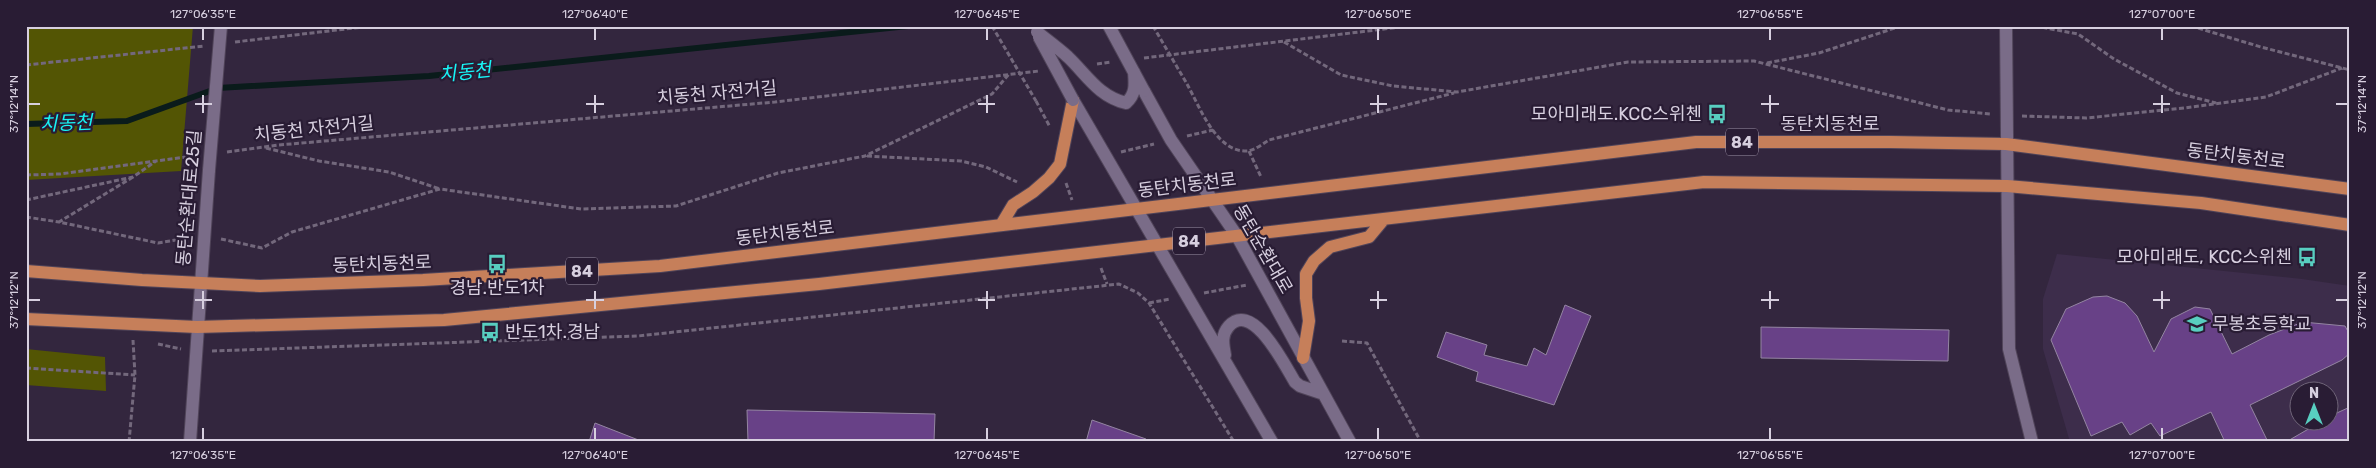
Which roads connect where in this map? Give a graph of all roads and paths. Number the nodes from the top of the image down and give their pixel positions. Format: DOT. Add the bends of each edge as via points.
graph roads {
  1 [pos="221,26"];
  2 [pos="371,26"];
  3 [pos="992,26"];
  4 [pos="1109,26"];
  5 [pos="1153,26"];
  6 [pos="1409,26"];
  7 [pos="1901,26"];
  8 [pos="2006,26"];
  9 [pos="2035,26"];
  10 [pos="2191,26"];
  11 [pos="1035,29"];
  12 [pos="1283,41"];
  13 [pos="234,42"];
  14 [pos="214,45"];
  15 [pos="1136,59"];
  16 [pos="1117,61"];
  17 [pos="1764,64"];
  18 [pos="26,65"];
  19 [pos="1087,65"];
  20 [pos="2342,68"];
  21 [pos="1048,70"];
  22 [pos="2350,70"];
  23 [pos="1134,72"];
  24 [pos="1009,74"];
  25 [pos="1457,92"];
  26 [pos="1073,100"];
  27 [pos="2219,104"];
  28 [pos="2006,115"];
  29 [pos="1213,130"];
  30 [pos="1052,135"];
  31 [pos="1171,140"];
  32 [pos="2006,144"];
  33 [pos="262,147"];
  34 [pos="224,152"];
  35 [pos="196,156"];
  36 [pos="865,156"];
  37 [pos="1105,156"];
  38 [pos="158,160"];
  39 [pos="26,175"];
  40 [pos="133,177"];
  41 [pos="1019,184"];
  42 [pos="2007,186"];
  43 [pos="2350,189"];
  44 [pos="440,190"];
  45 [pos="26,200"];
  46 [pos="1213,200"];
  47 [pos="1135,209"];
  48 [pos="26,216"];
  49 [pos="1384,219"];
  50 [pos="59,222"];
  51 [pos="1001,225"];
  52 [pos="2350,225"];
  53 [pos="203,235"];
  54 [pos="1237,236"];
  55 [pos="1158,245"];
  56 [pos="26,271"];
  57 [pos="199,284"];
  58 [pos="26,319"];
  59 [pos="197,327"];
  60 [pos="123,338"];
  61 [pos="133,339"];
  62 [pos="142,340"];
  63 [pos="1342,341"];
  64 [pos="151,342"];
  65 [pos="195,352"];
  66 [pos="1303,358"];
  67 [pos="1227,365"];
  68 [pos="26,368"];
  69 [pos="135,375"];
  70 [pos="1321,393"];
  71 [pos="129,442"];
  72 [pos="190,442"];
  73 [pos="1234,442"];
  74 [pos="1272,442"];
  75 [pos="1350,442"];
  76 [pos="1421,442"];
  77 [pos="2032,442"];
  1 -- 53 [label="street, 동탄순환대로25길, bridge"];
  2 -- 13 [label="path"];
  3 -- 30 [label="path, bridge"];
  4 -- 23 [label="street, 동탄순환대로, bridge"];
  5 -- 29 [label="path, bridge"];
  6 -- 12 [label="path"];
  7 -- 17 [label="path" via="1818,53"];
  8 -- 28 [label="street"];
  9 -- 27 [label="path" via="2078,34 2114,59 2177,93"];
  10 -- 20 [label="path"];
  11 -- 23 [label="street, bridge" via="1091,83 1116,100 1126,103 1132,98"];
  11 -- 26 [label="street, bridge"];
  12 -- 15 [label="path"];
  12 -- 25 [label="path" via="1341,75 1393,86"];
  14 -- 18 [label="path"];
  16 -- 19 [label="path"];
  17 -- 25 [label="path" via="1754,61 1628,62"];
  17 -- 28 [label="path" via="1948,110"];
  20 -- 22 [label="path"];
  20 -- 27 [label="path" via="2266,97"];
  21 -- 24 [label="path, 치동천 자전거길"];
  23 -- 31 [label="street, 동탄순환대로, bridge"];
  24 -- 33 [label="path, 치동천 자전거길" via="776,102"];
  24 -- 36 [label="path" via="992,94"];
  25 -- 29 [label="path" via="1270,140 1249,151 1235,148"];
  26 -- 37 [label="street"];
  26 -- 51 [label="main road" via="1060,164 1033,192 1013,205"];
  27 -- 28 [label="path" via="2086,118"];
  28 -- 32 [label="street"];
  29 -- 31 [label="path"];
  31 -- 37 [label="path"];
  31 -- 46 [label="street, 동탄순환대로"];
  32 -- 42 [label="street"];
  32 -- 43 [label="main road, 동탄치동천로 / 84"];
  32 -- 46 [label="main road, 동탄치동천로 / 84" via="1696,142"];
  33 -- 34 [label="path, 치동천 자전거길"];
  33 -- 44 [label="path" via="319,161 388,172"];
  35 -- 38 [label="path"];
  36 -- 41 [label="path" via="961,161 986,167"];
  36 -- 44 [label="path" via="778,173 676,206 581,209"];
  37 -- 47 [label="street"];
  38 -- 39 [label="path" via="60,174"];
  38 -- 40 [label="path"];
  40 -- 45 [label="path"];
  40 -- 50 [label="path"];
  42 -- 49 [label="main road, 84" via="1704,182"];
  42 -- 52 [label="main road, 84" via="2202,202"];
  42 -- 77 [label="street" via="2009,349"];
  44 -- 53 [label="path" via="292,232 262,248"];
  46 -- 47 [label="main road, 동탄치동천로 / 84"];
  46 -- 54 [label="street, 동탄순환대로"];
  47 -- 51 [label="main road, 동탄치동천로 / 84"];
  47 -- 55 [label="street"];
  48 -- 50 [label="path"];
  49 -- 54 [label="main road, 84"];
  49 -- 66 [label="main road" via="1369,237 1330,247 1314,261 1306,274 1309,321"];
  50 -- 53 [label="path" via="158,243"];
  51 -- 57 [label="main road, 동탄치동천로 / 84" via="660,266 423,280 260,286"];
  53 -- 57 [label="street, 동탄순환대로25길"];
  54 -- 55 [label="main road, 84"];
  54 -- 66 [label="street, 동탄순환대로"];
  55 -- 59 [label="main road, 84" via="819,284 444,320"];
  55 -- 67 [label="street"];
  56 -- 57 [label="main road, 동탄치동천로 / 84"];
  57 -- 59 [label="street, 동탄순환대로25길"];
  58 -- 59 [label="main road, 84"];
  59 -- 65 [label="street, 동탄순환대로25길"];
  60 -- 61 [label="path"];
  61 -- 62 [label="path"];
  61 -- 69 [label="path"];
  63 -- 76 [label="path" via="1366,343"];
  64 -- 65 [label="path"];
  65 -- 72 [label="street, 동탄순환대로25길"];
  65 -- 73 [label="path" via="638,336 1119,284 1138,293 1148,303"];
  66 -- 70 [label="street, 동탄순환대로"];
  67 -- 70 [label="street" via="1224,332 1233,322 1245,320 1258,327 1295,382"];
  67 -- 74 [label="street"];
  68 -- 69 [label="path"];
  69 -- 71 [label="path"];
  70 -- 75 [label="street, 동탄순환대로"];
}
